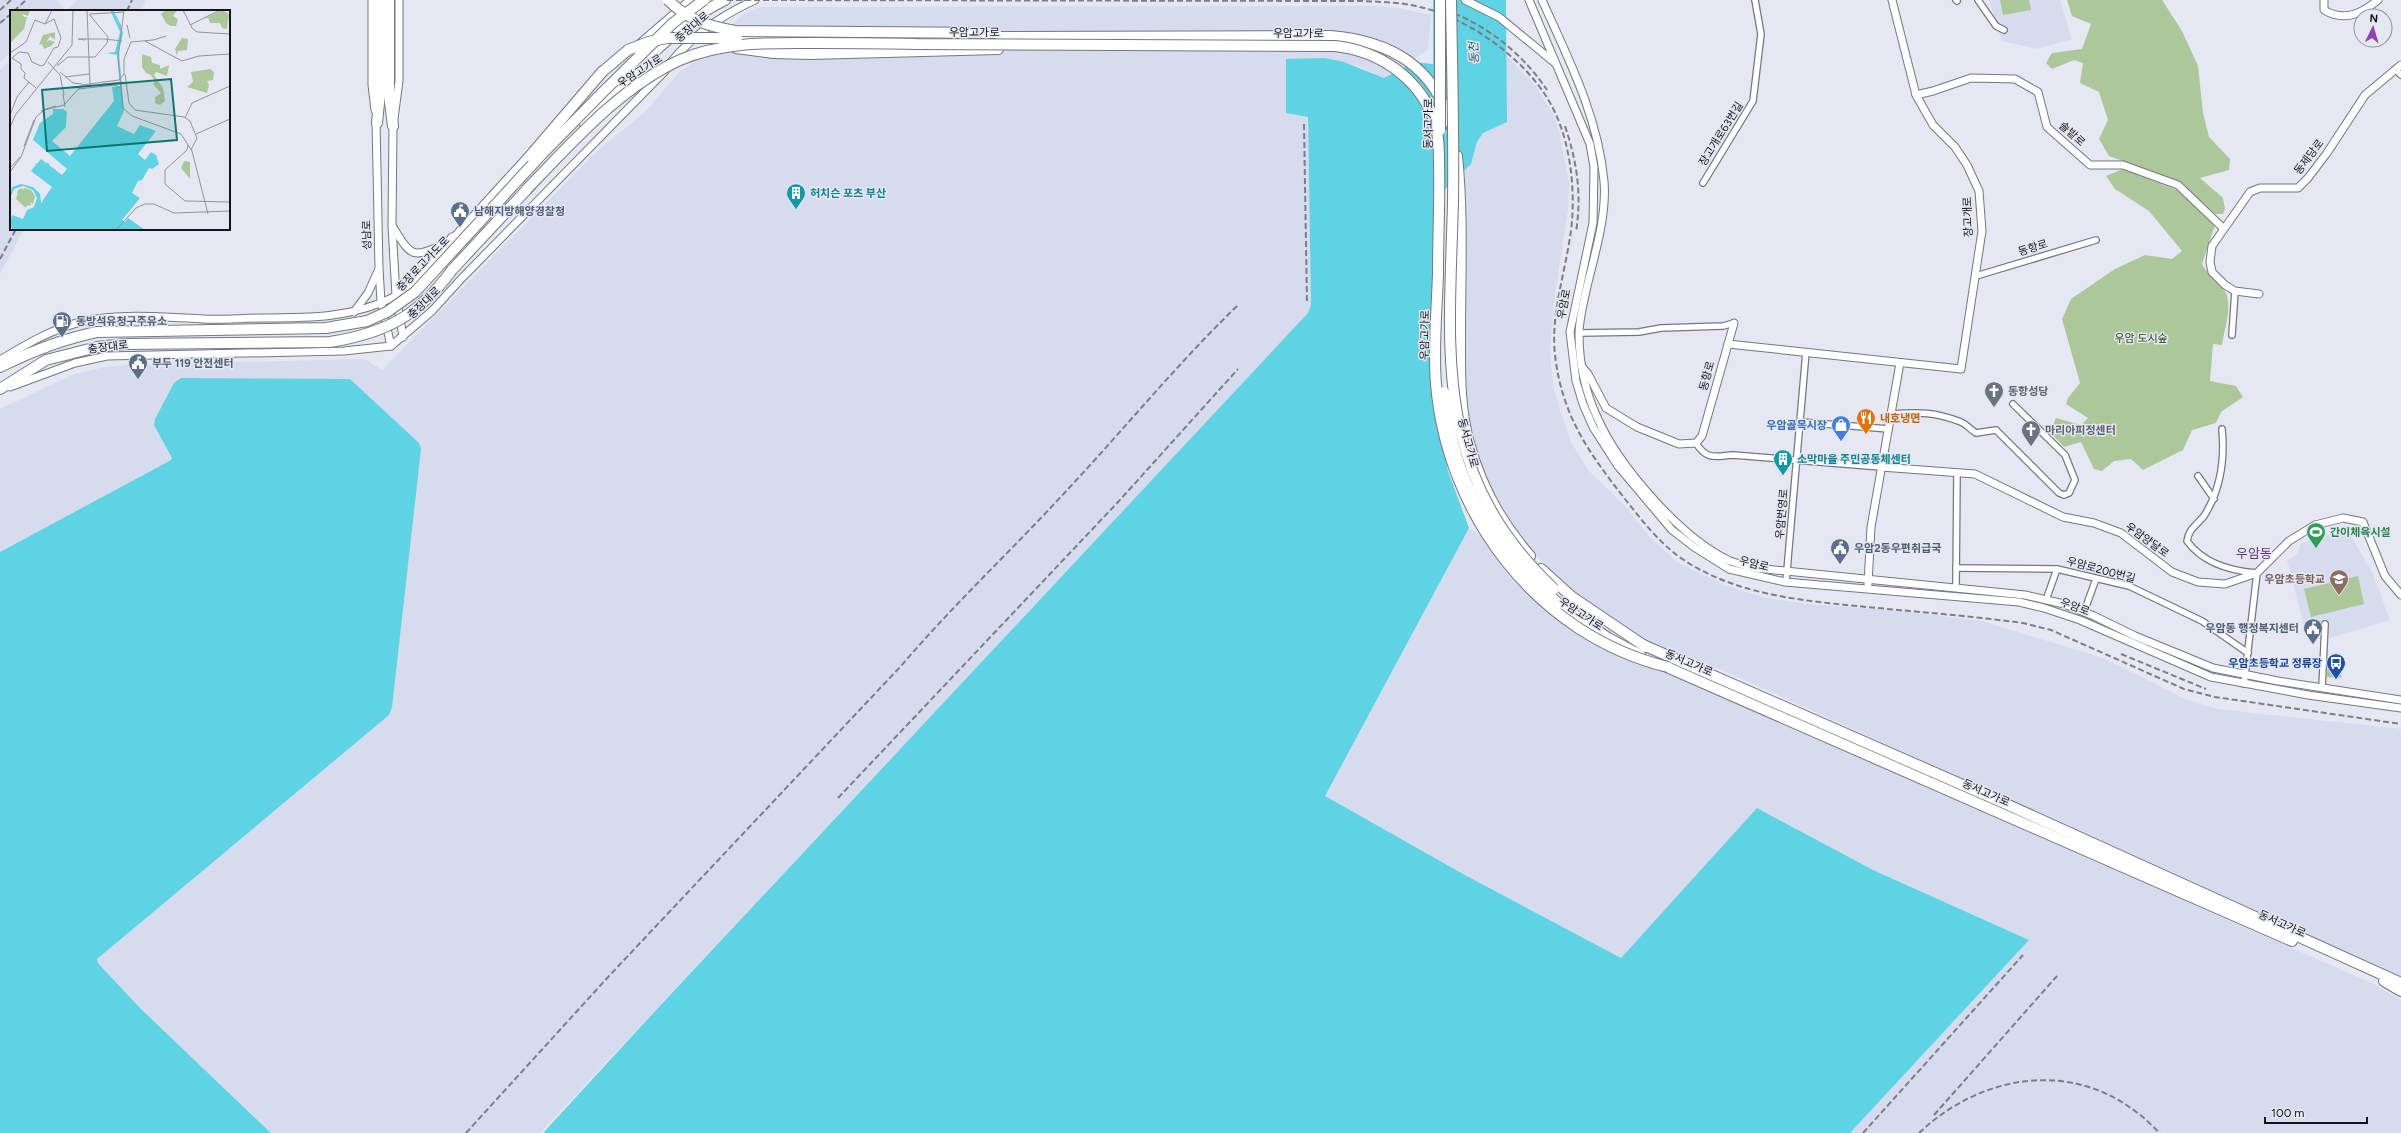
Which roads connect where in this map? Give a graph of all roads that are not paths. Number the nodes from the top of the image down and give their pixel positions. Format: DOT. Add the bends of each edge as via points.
graph roads {
  1 [pos="372,0"];
  2 [pos="380,0"];
  3 [pos="389,0"];
  4 [pos="399,0"];
  5 [pos="668,0"];
  6 [pos="690,0"];
  7 [pos="704,0"];
  8 [pos="725,0"];
  9 [pos="755,0"];
  10 [pos="1440,0"];
  11 [pos="1451,0"];
  12 [pos="1465,0"];
  13 [pos="1529,0"];
  14 [pos="1542,0"];
  15 [pos="1755,0"];
  16 [pos="1892,0"];
  17 [pos="1978,0"];
  18 [pos="2324,0"];
  19 [pos="2378,0"];
  20 [pos="2004,30"];
  21 [pos="1039,41"];
  22 [pos="1558,65"];
  23 [pos="2399,70"];
  24 [pos="664,72"];
  25 [pos="1916,95"];
  26 [pos="377,123"];
  27 [pos="393,126"];
  28 [pos="1703,183"];
  29 [pos="526,190"];
  30 [pos="392,226"];
  31 [pos="2223,228"];
  32 [pos="2096,240"];
  33 [pos="447,243"];
  34 [pos="379,268"];
  35 [pos="436,269"];
  36 [pos="1976,276"];
  37 [pos="2235,291"];
  38 [pos="2259,294"];
  39 [pos="396,296"];
  40 [pos="381,302"];
  41 [pos="354,312"];
  42 [pos="1734,323"];
  43 [pos="1579,333"];
  44 [pos="2232,334"];
  45 [pos="403,337"];
  46 [pos="97,340"];
  47 [pos="1728,344"];
  48 [pos="391,346"];
  49 [pos="1806,352"];
  50 [pos="0,360"];
  51 [pos="1900,363"];
  52 [pos="0,367"];
  53 [pos="1582,367"];
  54 [pos="0,390"];
  55 [pos="2013,404"];
  56 [pos="1892,414"];
  57 [pos="1800,422"];
  58 [pos="1889,429"];
  59 [pos="2222,429"];
  60 [pos="1696,443"];
  61 [pos="1797,460"];
  62 [pos="1881,467"];
  63 [pos="1957,473"];
  64 [pos="2198,476"];
  65 [pos="2214,499"];
  66 [pos="1956,568"];
  67 [pos="2057,569"];
  68 [pos="1787,572"];
  69 [pos="2257,573"];
  70 [pos="2096,579"];
  71 [pos="1868,580"];
  72 [pos="1786,582"];
  73 [pos="1956,588"];
  74 [pos="1868,590"];
  75 [pos="2401,595"];
  76 [pos="2046,600"];
  77 [pos="2084,612"];
  78 [pos="2325,624"];
  79 [pos="1646,647"];
  80 [pos="2248,653"];
  81 [pos="1668,667"];
  82 [pos="2245,676"];
  83 [pos="2244,684"];
  84 [pos="2322,688"];
  85 [pos="2401,700"];
  86 [pos="2401,708"];
  87 [pos="2401,983"];
  88 [pos="2401,991"];
  1 -- 26 [label="main road, 성남로" via="372,84"];
  2 -- 26 [label="highway, 성남로" via="380,93"];
  3 -- 27 [label="highway" via="389,95"];
  4 -- 27 [label="main road" via="399,81"];
  5 -- 21 [label="highway, bridge" via="700,24 735,31 996,33"];
  6 -- 33 [label="main road, 충장대로" via="566,111"];
  7 -- 35 [label="highway, 충장로고가도로, bridge" via="673,23 602,93"];
  8 -- 29 [label="highway, 충장로고가도로, bridge" via="706,9 679,30 608,98"];
  9 -- 24 [label="main road, 충장대로" via="728,12 698,35"];
  10 -- 81 [label="highway, 동서고가로, bridge" via="1443,386 1461,468 1475,500 1500,543 1543,590 1568,611 1608,638"];
  11 -- 79 [label="highway, 동서고가로, bridge" via="1453,170 1450,332 1454,399 1463,445 1476,483 1495,518 1507,537 1531,565 1554,589 1588,615 1611,630"];
  12 -- 22 [label="main road" via="1499,17"];
  13 -- 22 [label="main road, 우암로"];
  14 -- 43 [label="main road, 우암로" via="1575,72 1594,124 1604,182 1602,219"];
  15 -- 28 [label="street, 장고개로63번길" via="1761,34 1753,101"];
  16 -- 25 [label="main road, 장고개로"];
  17 -- 20 [label="street" via="1996,26"];
  18 -- 19 [label="main road" via="2324,10 2333,15 2354,16"];
  21 -- 24 [label="highway, bridge" via="996,49 840,53 792,54 715,48 683,60"];
  21 -- 29 [label="highway, 우암고가로, bridge" via="763,43 710,50 682,59 657,72 625,94 587,128"];
  21 -- 35 [label="highway, 우암고가로, bridge" via="681,37 648,42 616,58 457,236"];
  21 -- 79 [label="highway, 우암고가로, bridge" via="1330,36 1367,41 1398,53 1414,65 1437,91 1455,138 1460,218 1460,376 1463,416 1477,471 1498,512 1543,571 1572,597"];
  21 -- 81 [label="highway, 우암고가로, bridge" via="1335,46 1354,48 1388,62 1400,70 1426,103 1436,126 1439,174 1436,383 1448,452 1471,510 1504,561 1528,589 1547,605 1603,642 1639,660"];
  22 -- 72 [label="main road, 우암로" via="1590,144 1594,167 1593,223 1570,332 1576,381 1582,404 1593,427 1618,466 1672,530 1710,559 1729,569"];
  23 -- 31 [label="main road, 동제당로" via="2365,94 2327,152 2298,188 2260,188 2250,192"];
  24 -- 45 [label="main road, 충장대로" via="462,278 439,305"];
  25 -- 31 [label="main road, 솔밭로" via="1971,78 2015,79 2038,92 2047,127 2090,164 2123,165 2178,185"];
  25 -- 36 [label="main road, 장고개로" via="1932,125 1954,147 1967,165 1979,191 1982,231"];
  26 -- 34 [label="main road, 성남로"];
  27 -- 30 [label="main road"];
  29 -- 46 [label="highway, 충장로고가도로, bridge" via="452,270 418,300 396,316 361,330 323,335"];
  30 -- 33 [label="main road" via="406,248 413,253 422,254"];
  30 -- 39 [label="main road"];
  31 -- 37 [label="main road, 동제당로" via="2212,246 2210,262 2212,272"];
  32 -- 36 [label="street, 동항로"];
  33 -- 39 [label="main road, 충장대로" via="418,279"];
  34 -- 40 [label="main road, 성남로"];
  34 -- 41 [label="main road" via="368,293"];
  35 -- 46 [label="highway, 충장로고가도로, bridge" via="400,304 367,321 351,325"];
  36 -- 51 [label="main road, 장고개로" via="1960,369"];
  37 -- 38 [label="main road, 동제당로"];
  37 -- 44 [label="street"];
  39 -- 40 [label="main road, 충장대로"];
  39 -- 45 [label="main road"];
  40 -- 41 [label="main road, 충장대로"];
  40 -- 48 [label="main road, 성남로"];
  41 -- 50 [label="main road, 충장대로" via="319,318 112,317 58,329 35,339"];
  42 -- 43 [label="street, 동항로" via="1724,326 1661,328 1639,332"];
  42 -- 47 [label="main road, 동항로"];
  43 -- 53 [label="main road, 우암로"];
  45 -- 48 [label="main road, 충장대로"];
  46 -- 52 [label="highway, 충장로고가도로" via="65,338"];
  46 -- 54 [label="highway, 충장로고가도로" via="74,346 46,360"];
  47 -- 49 [label="main road, 장고개로"];
  47 -- 60 [label="main road, 동항로" via="1702,436"];
  48 -- 54 [label="main road, 충장대로" via="344,351 107,356 75,363"];
  49 -- 51 [label="main road, 장고개로"];
  49 -- 57 [label="street, 우암번영로"];
  51 -- 56 [label="main road"];
  53 -- 60 [label="main road" via="1606,408 1637,427 1679,444"];
  53 -- 68 [label="main road, 우암로" via="1586,388 1597,418 1617,453 1678,525 1731,562"];
  55 -- 56 [label="street" via="2065,455 2075,480 2069,493 2059,493 1999,432 1993,429 1976,433 1964,423 1954,421 1943,414"];
  56 -- 58 [label="main road"];
  57 -- 58 [label="street"];
  57 -- 61 [label="street, 우암번영로"];
  58 -- 62 [label="main road"];
  59 -- 65 [label="street" via="2224,449 2218,490"];
  60 -- 61 [label="street" via="1705,453 1716,458 1733,455"];
  61 -- 62 [label="street"];
  61 -- 68 [label="street, 우암번영로"];
  62 -- 63 [label="main road, 우암양달로"];
  62 -- 71 [label="main road" via="1871,527"];
  63 -- 66 [label="street"];
  63 -- 69 [label="main road, 우암양달로" via="1975,474 2063,517 2094,523 2121,533 2172,572 2198,582 2225,584"];
  64 -- 65 [label="street"];
  65 -- 69 [label="street" via="2203,518 2188,533 2187,541 2193,549 2209,560 2241,572"];
  66 -- 67 [label="street, 우암로200번길"];
  66 -- 73 [label="street"];
  67 -- 70 [label="street, 우암로200번길"];
  67 -- 76 [label="street, 우암로"];
  68 -- 71 [label="main road, 우암로"];
  68 -- 72 [label="street, 우암번영로"];
  69 -- 75 [label="main road, 우암양달로" via="2289,540 2315,525 2343,518 2363,522 2385,576"];
  69 -- 80 [label="street"];
  70 -- 77 [label="street, 우암로"];
  70 -- 80 [label="street, 우암로200번길" via="2129,586 2166,602 2202,621"];
  71 -- 73 [label="main road, 우암로"];
  71 -- 74 [label="main road"];
  72 -- 74 [label="main road, 우암로"];
  73 -- 76 [label="main road, 우암로" via="2025,595"];
  74 -- 83 [label="main road, 우암로" via="2019,602 2044,608 2080,620 2211,677"];
  76 -- 77 [label="main road, 우암로"];
  77 -- 82 [label="main road, 우암로" via="2195,661"];
  78 -- 84 [label="street"];
  79 -- 87 [label="highway, 동서고가로" via="2006,804"];
  80 -- 82 [label="street"];
  81 -- 88 [label="highway, 동서고가로"];
  82 -- 83 [label="street"];
  82 -- 84 [label="main road, 우암로"];
  83 -- 86 [label="main road, 우암로"];
  84 -- 85 [label="main road, 우암로"];
}
